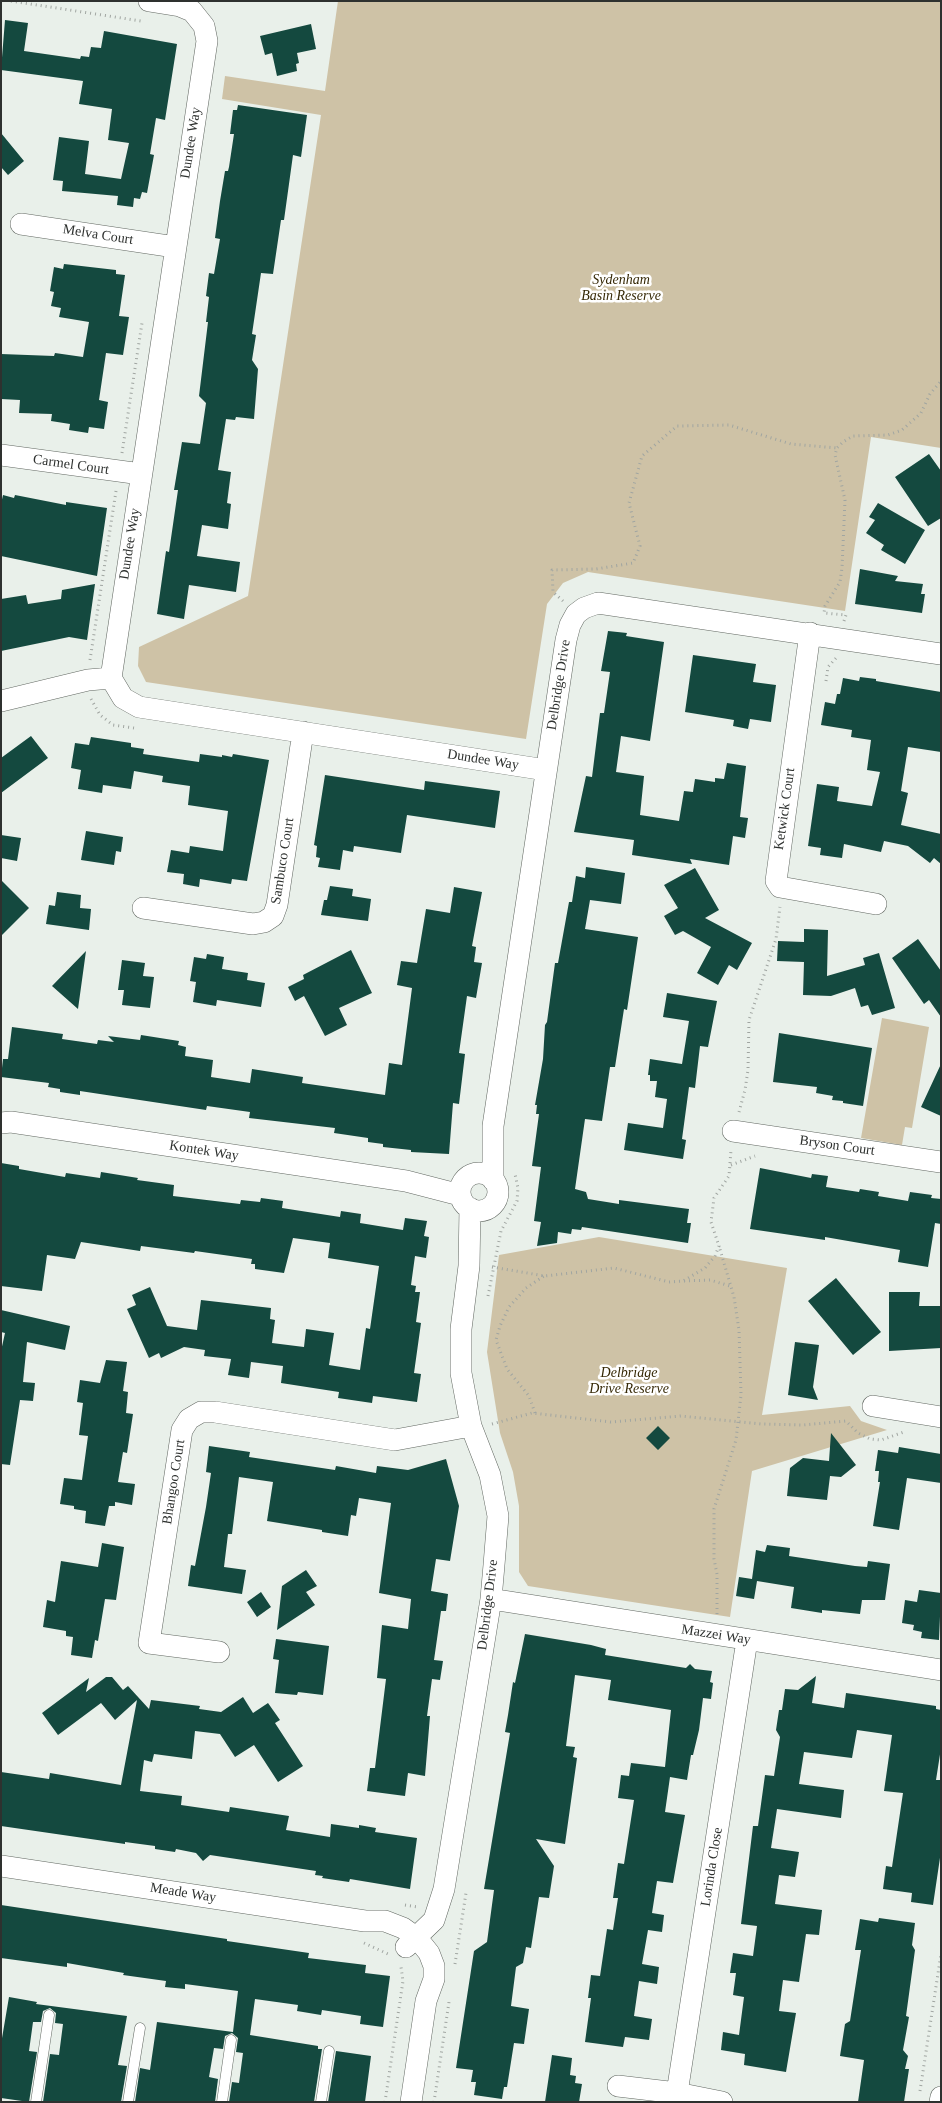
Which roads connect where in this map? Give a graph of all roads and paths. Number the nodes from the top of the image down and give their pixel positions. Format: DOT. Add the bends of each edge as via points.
graph roads {
  1 [pos="11,1"];
  2 [pos="148,12"];
  3 [pos="21,224"];
  4 [pos="175,247"];
  5 [pos="142,320"];
  6 [pos="941,381"];
  7 [pos="837,448"];
  8 [pos="1,455"];
  9 [pos="119,471"];
  10 [pos="141,474"];
  11 [pos="576,614"];
  12 [pos="808,643"];
  13 [pos="838,648"];
  14 [pos="941,654"];
  15 [pos="846,659"];
  16 [pos="112,678"];
  17 [pos="88,680"];
  18 [pos="1,701"];
  19 [pos="138,729"];
  20 [pos="303,732"];
  21 [pos="546,770"];
  22 [pos="780,887"];
  23 [pos="876,904"];
  24 [pos="143,908"];
  25 [pos="1,1123"];
  26 [pos="733,1131"];
  27 [pos="941,1162"];
  28 [pos="514,1172"];
  29 [pos="473,1187"];
  30 [pos="719,1246"];
  31 [pos="469,1266"];
  32 [pos="492,1267"];
  33 [pos="544,1276"];
  34 [pos="684,1281"];
  35 [pos="730,1286"];
  36 [pos="487,1302"];
  37 [pos="873,1406"];
  38 [pos="535,1413"];
  39 [pos="490,1415"];
  40 [pos="941,1416"];
  41 [pos="739,1420"];
  42 [pos="493,1424"];
  43 [pos="471,1426"];
  44 [pos="910,1430"];
  45 [pos="491,1599"];
  46 [pos="717,1614"];
  47 [pos="747,1640"];
  48 [pos="219,1652"];
  49 [pos="941,1670"];
  50 [pos="1,1866"];
  51 [pos="359,1942"];
  52 [pos="404,1952"];
  53 [pos="941,1954"];
  54 [pos="48,2015"];
  55 [pos="140,2028"];
  56 [pos="231,2040"];
  57 [pos="329,2051"];
  58 [pos="618,2086"];
  59 [pos="920,2092"];
  60 [pos="677,2093"];
  61 [pos="941,2097"];
  62 [pos="36,2102"];
  63 [pos="128,2102"];
  64 [pos="222,2102"];
  65 [pos="321,2102"];
  66 [pos="385,2102"];
  67 [pos="411,2102"];
  68 [pos="722,2102"];
  69 [pos="940,2102"];
  1 -- 2 [label="path"];
  2 -- 4 [label="street, Dundee Way" via="180,6 192,11 204,26 206,35"];
  3 -- 4 [label="street, Melva Court"];
  4 -- 10 [label="street, Dundee Way"];
  5 -- 9 [label="path"];
  6 -- 7 [label="path" via="921,413 902,430 888,435 853,436"];
  7 -- 11 [label="path" via="791,444 730,425 677,426 642,456 629,503 640,546 633,564 552,570 553,592"];
  7 -- 13 [label="path" via="835,455 845,500 842,568 840,582 824,613 846,615"];
  8 -- 9 [label="street, Carmel Court"];
  9 -- 10 [label="street, Carmel Court"];
  9 -- 17 [label="path"];
  10 -- 16 [label="street, Dundee Way"];
  11 -- 12 [label="street" via="598,603"];
  11 -- 21 [label="street, Delbridge Drive" via="566,640"];
  12 -- 13 [label="street"];
  12 -- 13 [label="path"];
  12 -- 22 [label="street, Ketwick Court" via="777,872 776,881"];
  13 -- 14 [label="street"];
  13 -- 15 [label="path"];
  16 -- 17 [label="street"];
  16 -- 20 [label="street, Dundee Way" via="123,698 139,707"];
  17 -- 18 [label="street"];
  17 -- 19 [label="path" via="91,702 100,715 113,725"];
  20 -- 21 [label="street, Dundee Way"];
  20 -- 24 [label="street, Sambuco Court" via="273,916 253,924"];
  21 -- 29 [label="street, Delbridge Drive" via="493,1126"];
  22 -- 23 [label="street"];
  22 -- 26 [label="path" via="776,940 748,1020 745,1090"];
  25 -- 29 [label="street, Kontek Way" via="20,1123 406,1181"];
  26 -- 27 [label="street, Bryson Court"];
  26 -- 30 [label="path" via="729,1176 714,1198 711,1222"];
  28 -- 32 [label="path" via="517,1201 501,1231"];
  29 -- 31 [label="street, Delbridge Drive"];
  29 -- 31 [label="street, Delbridge Drive" via="498,1190"];
  30 -- 34 [label="path" via="705,1268"];
  30 -- 35 [label="path"];
  31 -- 43 [label="street, Delbridge Drive" via="461,1329 461,1364"];
  32 -- 33 [label="path"];
  32 -- 36 [label="path"];
  33 -- 34 [label="path" via="614,1268 669,1282"];
  33 -- 38 [label="path" via="526,1288 509,1307 496,1340 508,1369 529,1396"];
  34 -- 35 [label="path" via="710,1280"];
  35 -- 41 [label="path" via="739,1330"];
  37 -- 40 [label="street"];
  38 -- 41 [label="path" via="611,1422 681,1416"];
  38 -- 42 [label="path"];
  39 -- 42 [label="path"];
  41 -- 44 [label="path" via="803,1425 846,1421 870,1439 895,1436"];
  41 -- 46 [label="path" via="729,1467 714,1509"];
  42 -- 43 [label="path"];
  43 -- 45 [label="street, Delbridge Drive" via="490,1475 498,1516"];
  43 -- 48 [label="street, Bhangoo Court" via="395,1440 216,1412 200,1412 189,1419 182,1430 149,1643"];
  45 -- 47 [label="street, Mazzei Way"];
  45 -- 52 [label="street, Delbridge Drive" via="444,1889 434,1920"];
  47 -- 49 [label="street, Mazzei Way"];
  47 -- 60 [label="street, Lorinda Close"];
  50 -- 52 [label="street, Meade Way" via="365,1921"];
  51 -- 52 [label="path" via="386,1952"];
  52 -- 66 [label="path" via="403,1982"];
  52 -- 67 [label="street" via="416,1960 424,1978 426,2001"];
  53 -- 59 [label="path"];
  54 -- 62 [label="lane"];
  55 -- 63 [label="lane"];
  56 -- 64 [label="lane"];
  57 -- 65 [label="lane"];
  58 -- 60 [label="street"];
  60 -- 68 [label="street"];
  61 -- 69 [label="street"];
}
